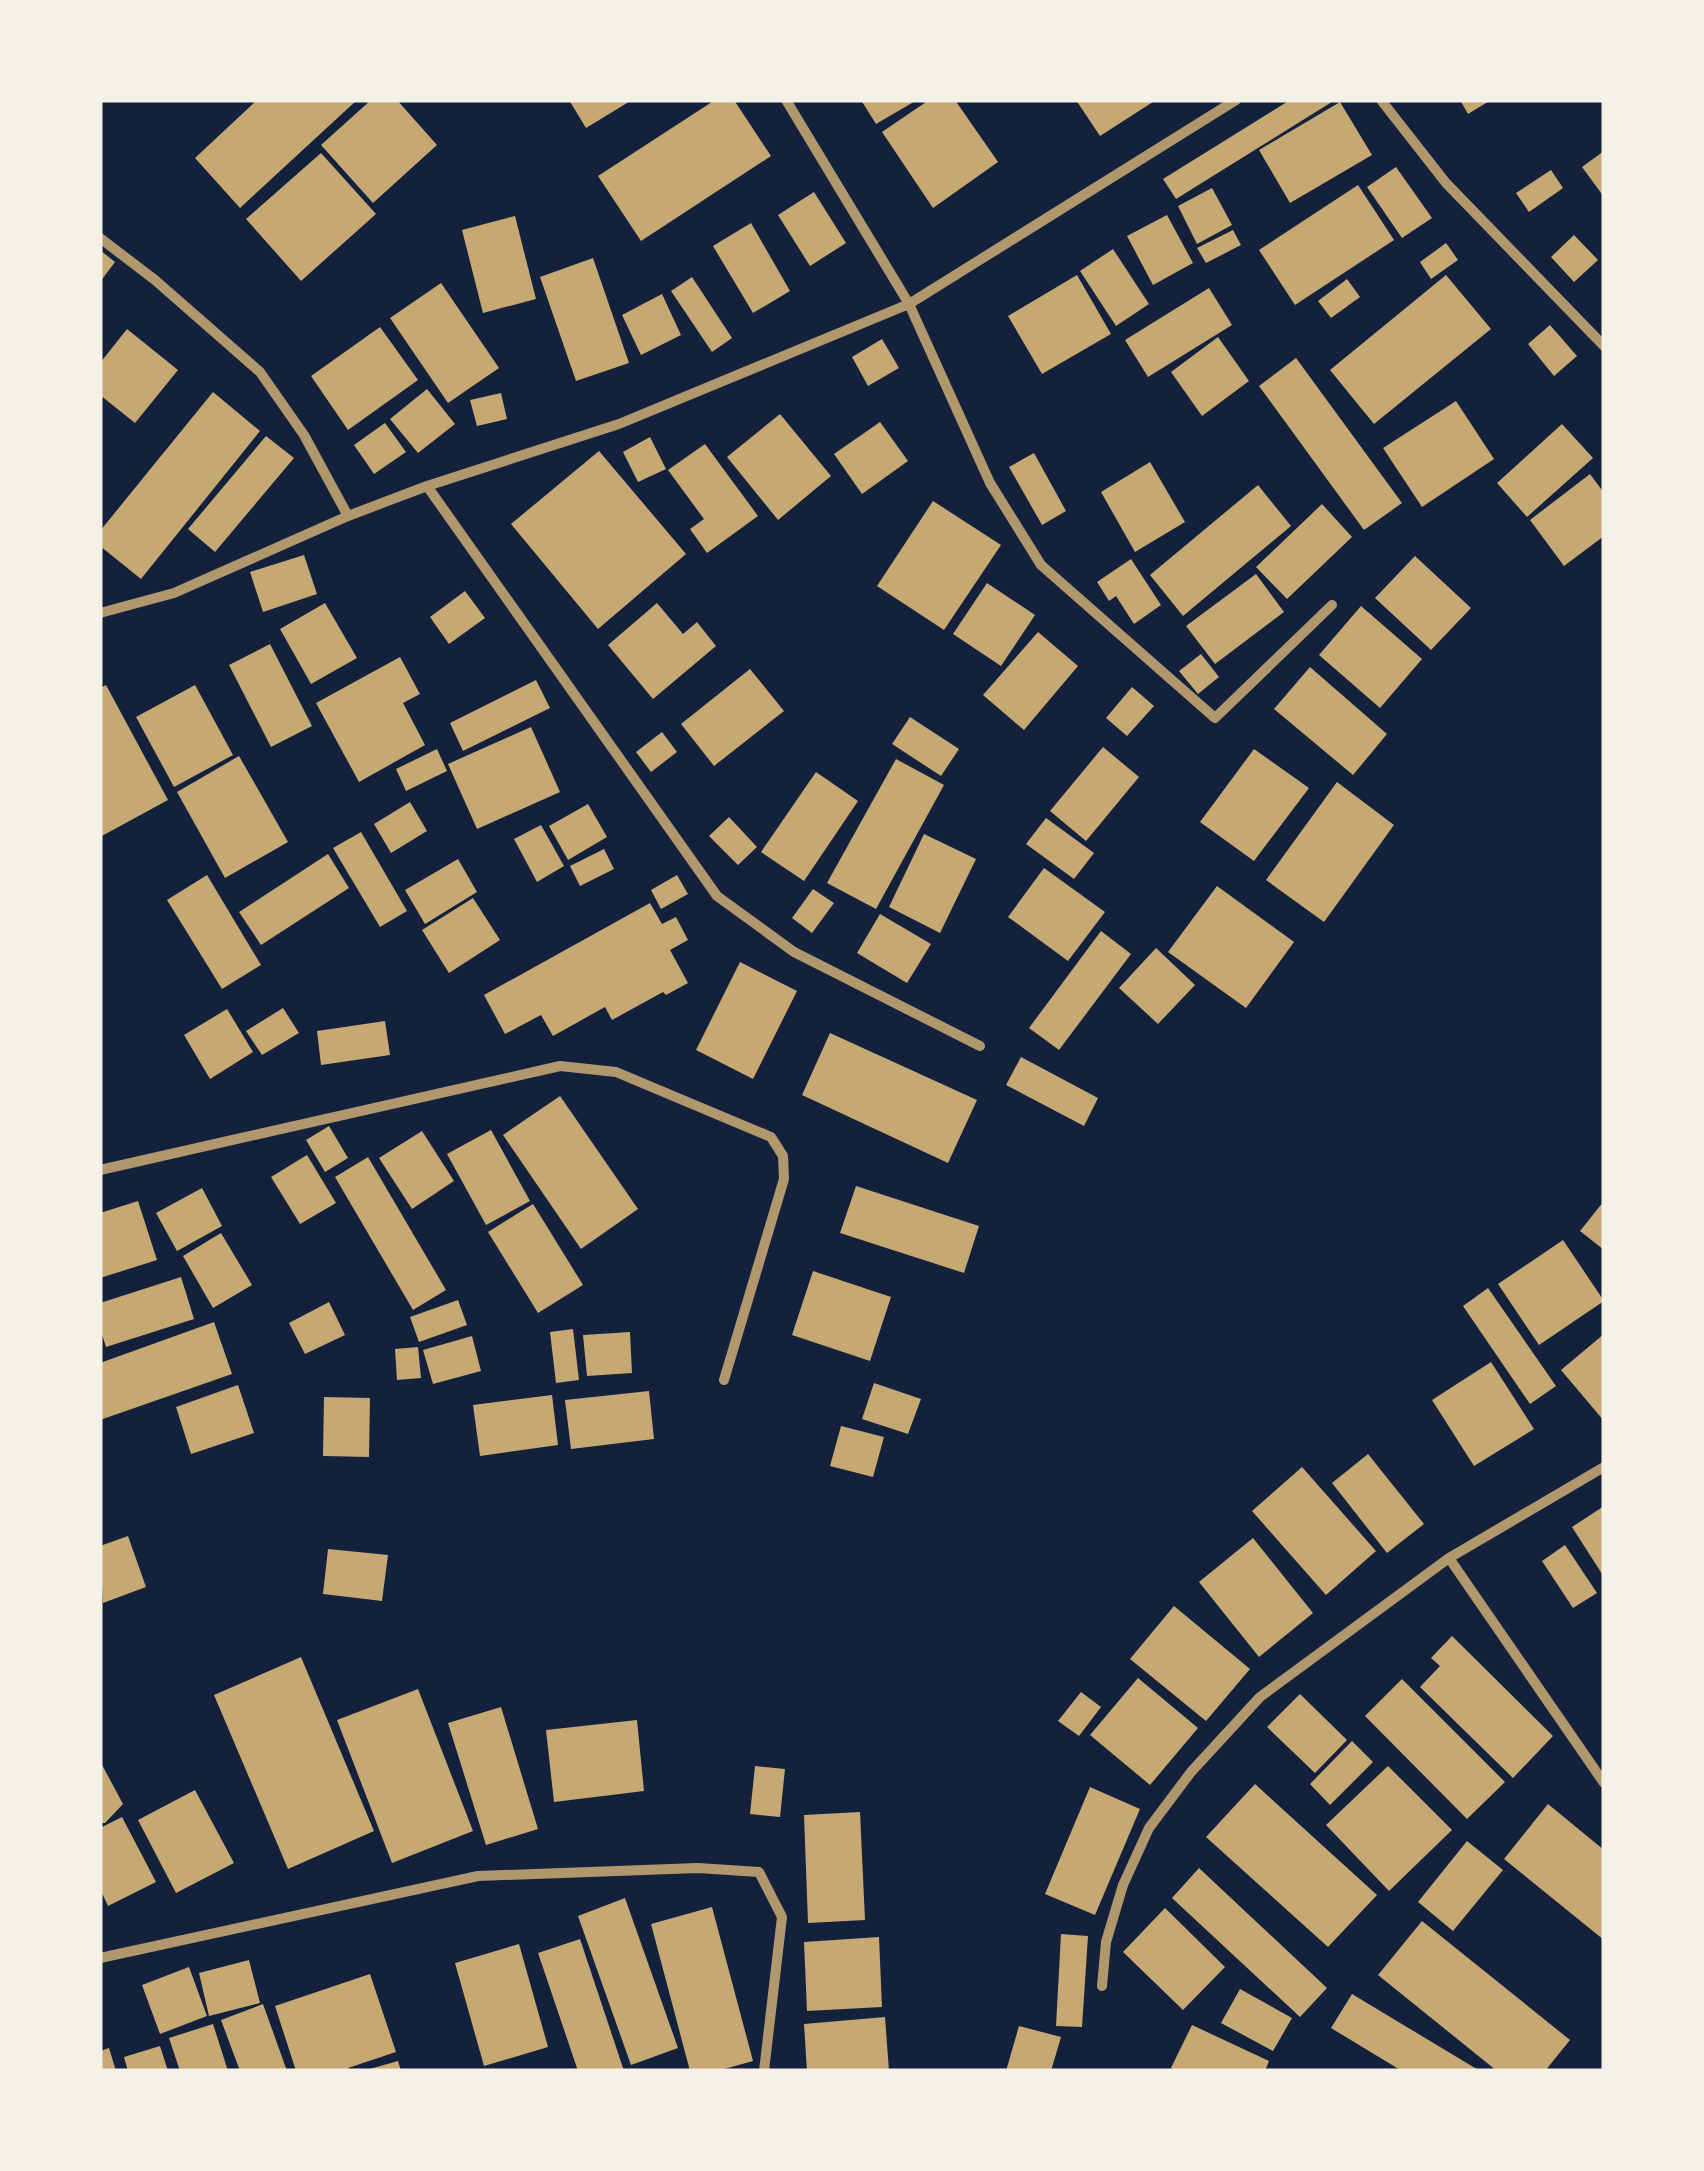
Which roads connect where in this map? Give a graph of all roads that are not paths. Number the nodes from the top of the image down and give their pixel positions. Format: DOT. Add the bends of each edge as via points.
graph roads {
  1 [pos="786,100"];
  2 [pos="1236,100"];
  3 [pos="1381,100"];
  4 [pos="100,238"];
  5 [pos="910,304"];
  6 [pos="1604,346"];
  7 [pos="427,486"];
  8 [pos="348,516"];
  9 [pos="1332,606"];
  10 [pos="100,613"];
  11 [pos="980,1046"];
  12 [pos="100,1170"];
  13 [pos="724,1380"];
  14 [pos="1604,1467"];
  15 [pos="1449,1558"];
  16 [pos="1604,1784"];
  17 [pos="100,1958"];
  18 [pos="1102,1986"];
  19 [pos="764,2071"];
  1 -- 5 [label="street"];
  2 -- 5 [label="street"];
  3 -- 6 [label="street" via="1446,183"];
  4 -- 8 [label="street" via="260,372"];
  5 -- 7 [label="street" via="619,424"];
  5 -- 9 [label="street" via="990,483 1041,565 1215,718"];
  7 -- 8 [label="street"];
  7 -- 11 [label="street" via="717,896 794,952"];
  8 -- 10 [label="street" via="174,592"];
  12 -- 13 [label="street" via="560,1066 616,1072 770,1138 783,1156 784,1178"];
  14 -- 15 [label="street"];
  15 -- 16 [label="street"];
  15 -- 18 [label="street" via="1260,1696 1190,1772 1149,1828 1122,1884"];
  17 -- 19 [label="street" via="478,1876 759,1872 782,1917"];
}
